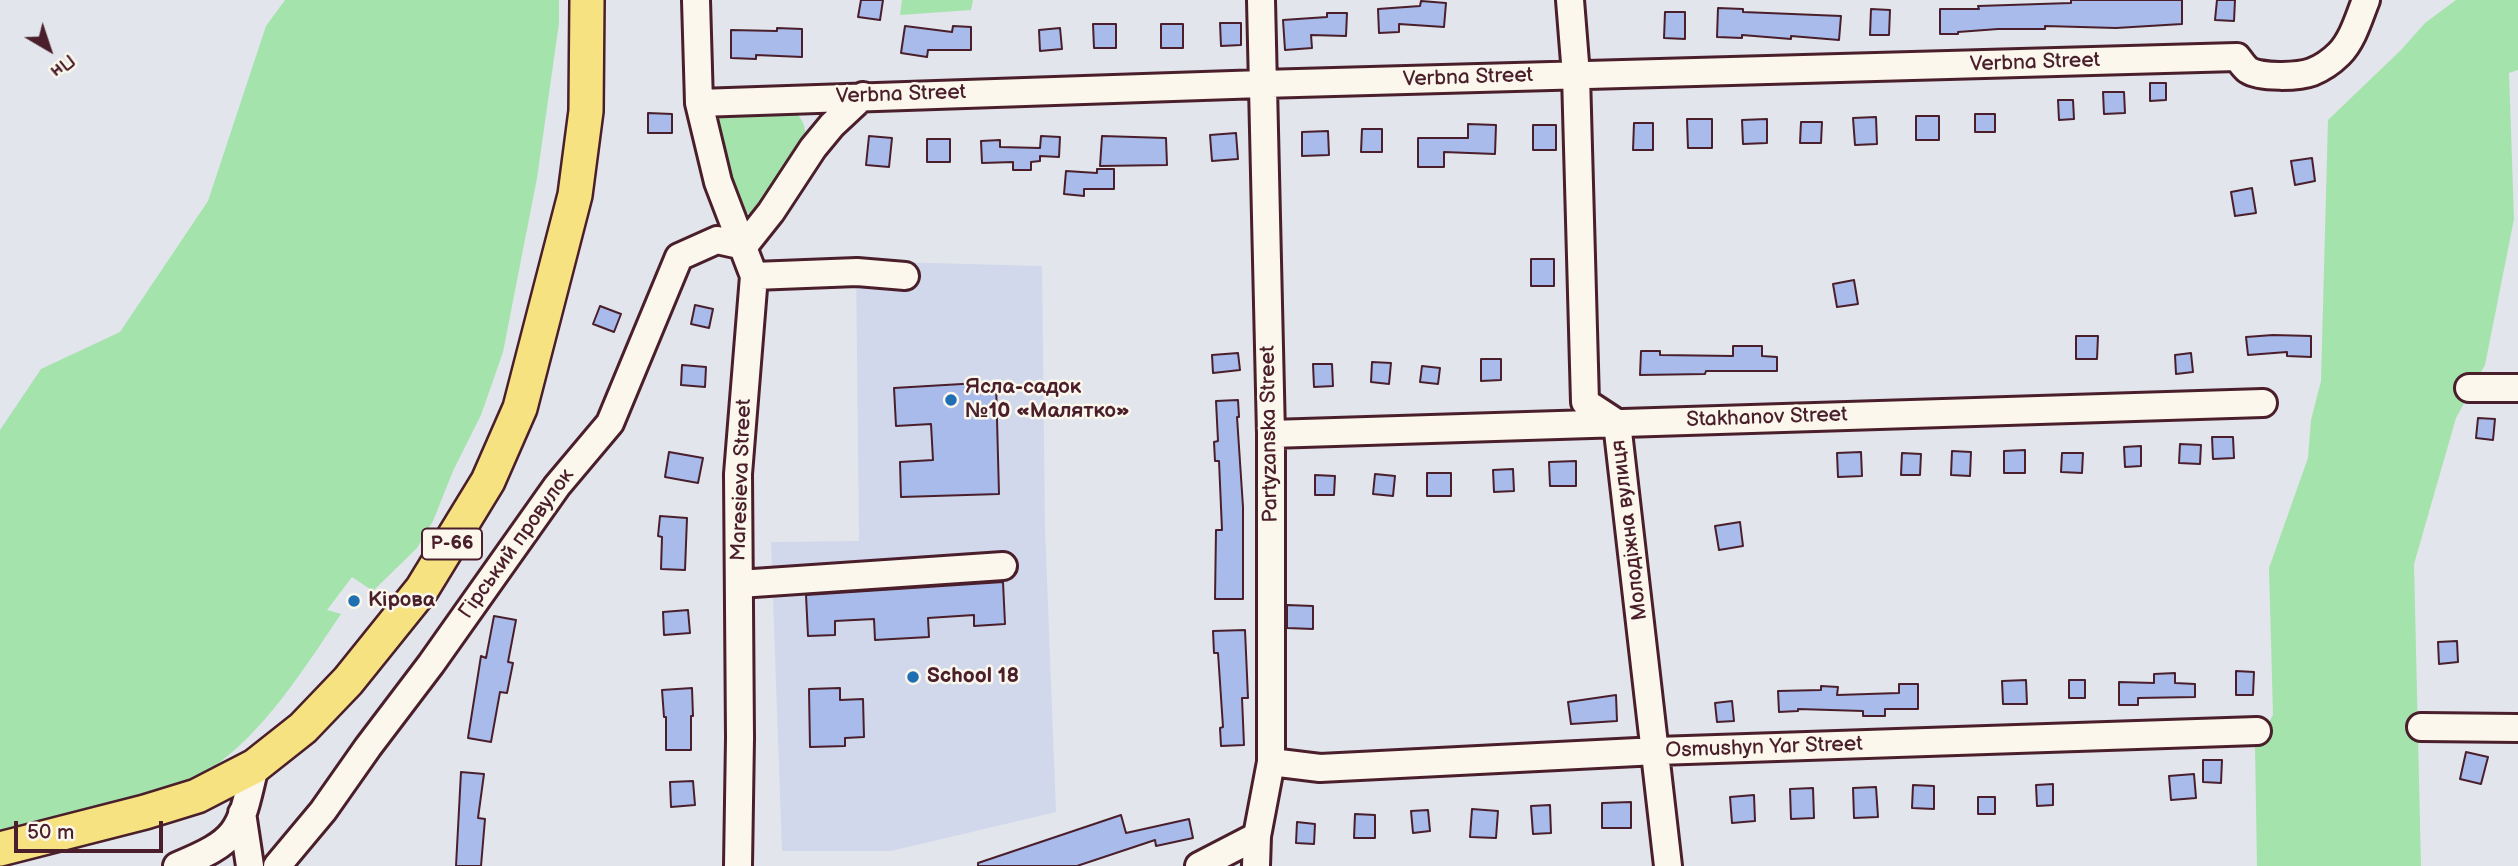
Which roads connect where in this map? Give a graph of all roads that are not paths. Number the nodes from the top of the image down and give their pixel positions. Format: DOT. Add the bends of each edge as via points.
graph roads {
  1 [pos="587,0"];
  2 [pos="696,0"];
  3 [pos="1261,0"];
  4 [pos="1570,0"];
  5 [pos="2366,0"];
  6 [pos="1576,75"];
  7 [pos="1262,84"];
  8 [pos="863,96"];
  9 [pos="699,103"];
  10 [pos="744,246"];
  11 [pos="754,276"];
  12 [pos="905,276"];
  13 [pos="2469,388"];
  14 [pos="2518,388"];
  15 [pos="2263,403"];
  16 [pos="1616,423"];
  17 [pos="1271,434"];
  18 [pos="1003,566"];
  19 [pos="739,584"];
  20 [pos="2421,727"];
  21 [pos="2518,728"];
  22 [pos="2257,731"];
  23 [pos="1657,751"];
  24 [pos="1271,762"];
  25 [pos="255,766"];
  26 [pos="242,815"];
  27 [pos="1256,836"];
  28 [pos="0,849"];
  29 [pos="177,866"];
  30 [pos="250,866"];
  31 [pos="277,866"];
  32 [pos="738,866"];
  33 [pos="1199,866"];
  34 [pos="1256,866"];
  35 [pos="1668,866"];
  1 -- 25 [label="main road, Р-66" via="586,111 575,195 520,408 488,481 422,589 348,681 303,728"];
  2 -- 9 [label="street, Maresieva Street"];
  3 -- 7 [label="street, Partyzanska Street"];
  4 -- 6 [label="street, Молодіжна вулиця"];
  5 -- 6 [label="street, Verbna Street" via="2341,53 2309,73 2262,76 2247,69 2237,57"];
  6 -- 7 [label="street, Verbna Street"];
  6 -- 16 [label="street, Молодіжна вулиця" via="1584,402"];
  7 -- 8 [label="street, Verbna Street"];
  7 -- 17 [label="street, Partyzanska Street"];
  8 -- 9 [label="street, Verbna Street"];
  8 -- 10 [label="street" via="813,148"];
  9 -- 10 [label="street, Maresieva Street" via="718,182"];
  10 -- 11 [label="street, Maresieva Street"];
  10 -- 31 [label="street, Гірський провулок" via="717,240 679,257 610,423 557,486 323,811"];
  11 -- 12 [label="street" via="857,272"];
  11 -- 19 [label="street, Maresieva Street" via="738,474"];
  13 -- 14 [label="street"];
  15 -- 16 [label="street, Stakhanov Street"];
  16 -- 17 [label="street, Stakhanov Street"];
  16 -- 23 [label="street, Молодіжна вулиця"];
  17 -- 24 [label="street, Partyzanska Street"];
  18 -- 19 [label="street"];
  19 -- 32 [label="street, Maresieva Street"];
  20 -- 21 [label="street"];
  22 -- 23 [label="street, Osmushyn Yar Street"];
  23 -- 24 [label="street, Osmushyn Yar Street" via="1320,768"];
  23 -- 35 [label="street, Молодіжна вулиця"];
  24 -- 27 [label="street, Partyzanska Street"];
  25 -- 26 [label="street"];
  25 -- 28 [label="main road, Р-66" via="197,796"];
  26 -- 29 [label="street" via="233,836 207,854"];
  26 -- 30 [label="street"];
  27 -- 33 [label="street"];
  27 -- 34 [label="street, Partyzanska Street"];
}
